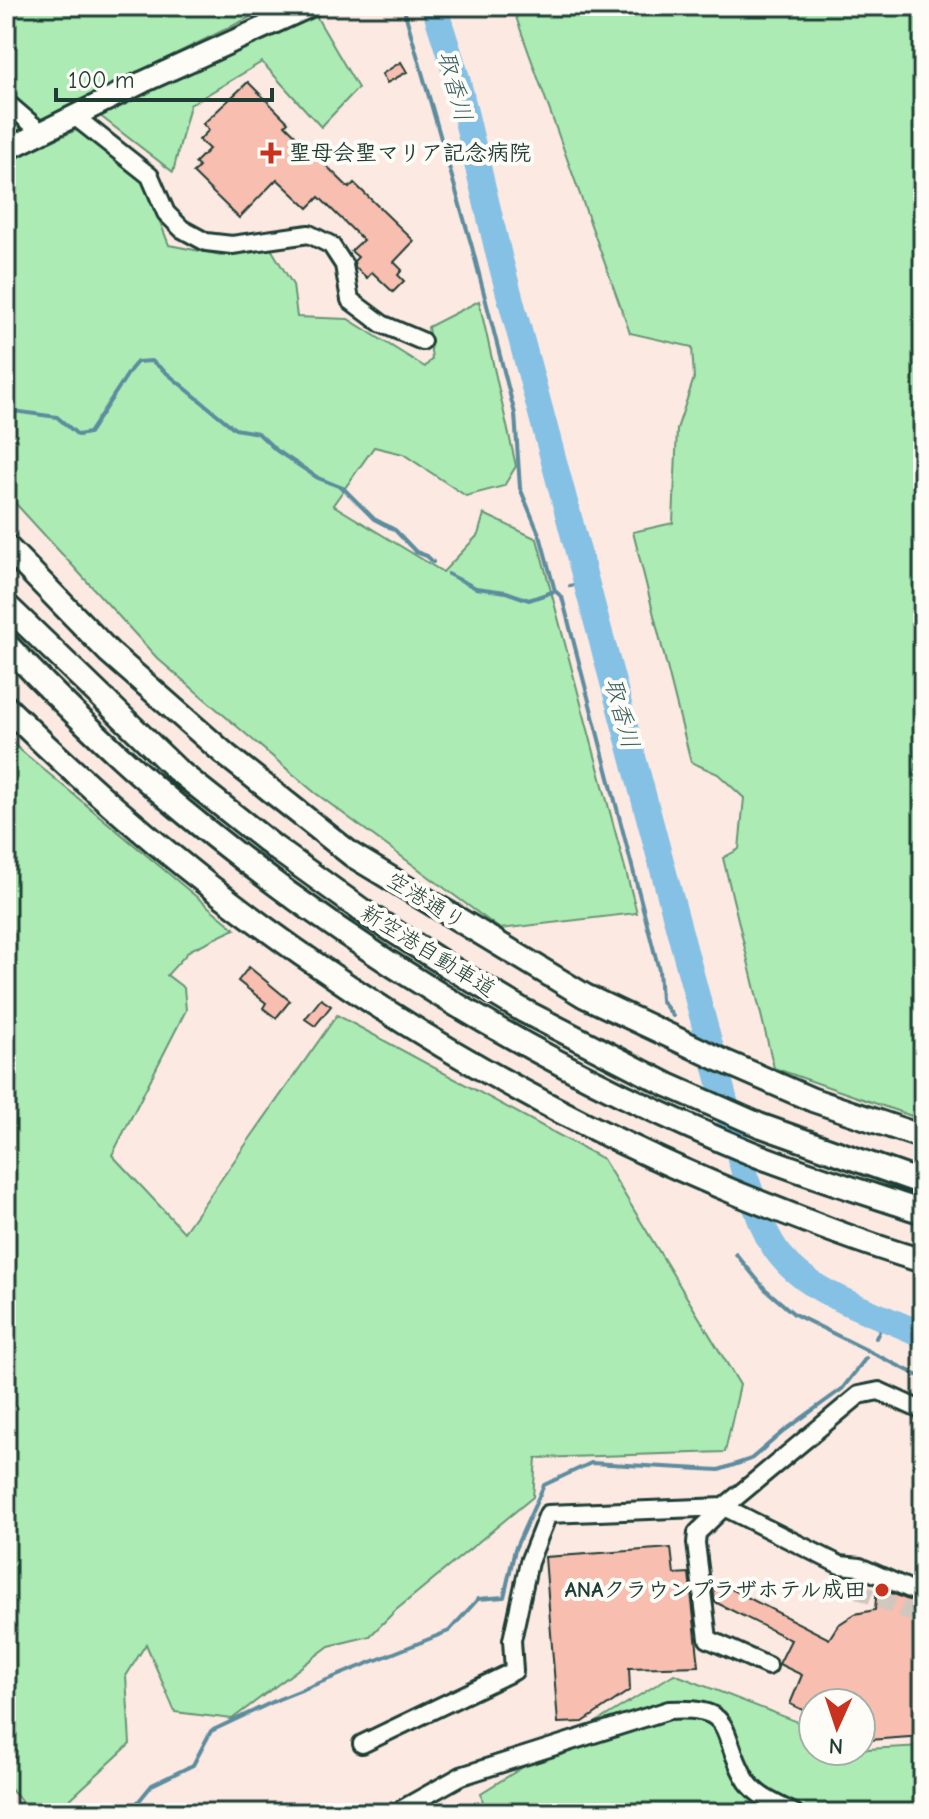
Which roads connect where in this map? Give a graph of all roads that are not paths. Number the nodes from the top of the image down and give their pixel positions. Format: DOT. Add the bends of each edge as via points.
graph roads {
  1 [pos="304,9"];
  2 [pos="268,15"];
  3 [pos="6,102"];
  4 [pos="73,115"];
  5 [pos="41,132"];
  6 [pos="6,150"];
  7 [pos="422,341"];
  8 [pos="6,546"];
  9 [pos="6,605"];
  10 [pos="6,644"];
  11 [pos="6,707"];
  12 [pos="923,1137"];
  13 [pos="923,1183"];
  14 [pos="923,1212"];
  15 [pos="918,1259"];
  16 [pos="923,1411"];
  17 [pos="724,1507"];
  18 [pos="923,1595"];
  19 [pos="768,1666"];
  20 [pos="362,1744"];
  21 [pos="395,1813"];
  22 [pos="794,1813"];
  1 -- 2 [label="main road"];
  2 -- 4 [label="main road"];
  3 -- 5 [label="street"];
  4 -- 5 [label="main road"];
  4 -- 7 [label="street" via="150,176 166,213 182,229 206,242 232,245 309,234 331,245 344,265 350,300 382,324"];
  5 -- 6 [label="main road"];
  8 -- 12 [label="highway, 空港通り" via="109,652 226,755 352,855 585,996 813,1100"];
  9 -- 13 [label="highway, 新空港自動車道" via="177,770 274,847 448,966 668,1085 759,1125"];
  10 -- 14 [label="highway, 新空港自動車道" via="159,791 351,937 449,1000 660,1112 752,1153"];
  11 -- 15 [label="highway" via="169,854 292,949 385,1011 567,1115 678,1169 829,1230"];
  16 -- 17 [label="street" via="879,1391 859,1395"];
  17 -- 18 [label="street" via="840,1565 860,1567"];
  17 -- 19 [label="street" via="697,1533 708,1639"];
  17 -- 20 [label="street" via="548,1514 529,1562 515,1624 514,1671"];
  21 -- 22 [label="street" via="461,1776 669,1710 695,1708 711,1713 722,1725 744,1776 758,1794"];
}
